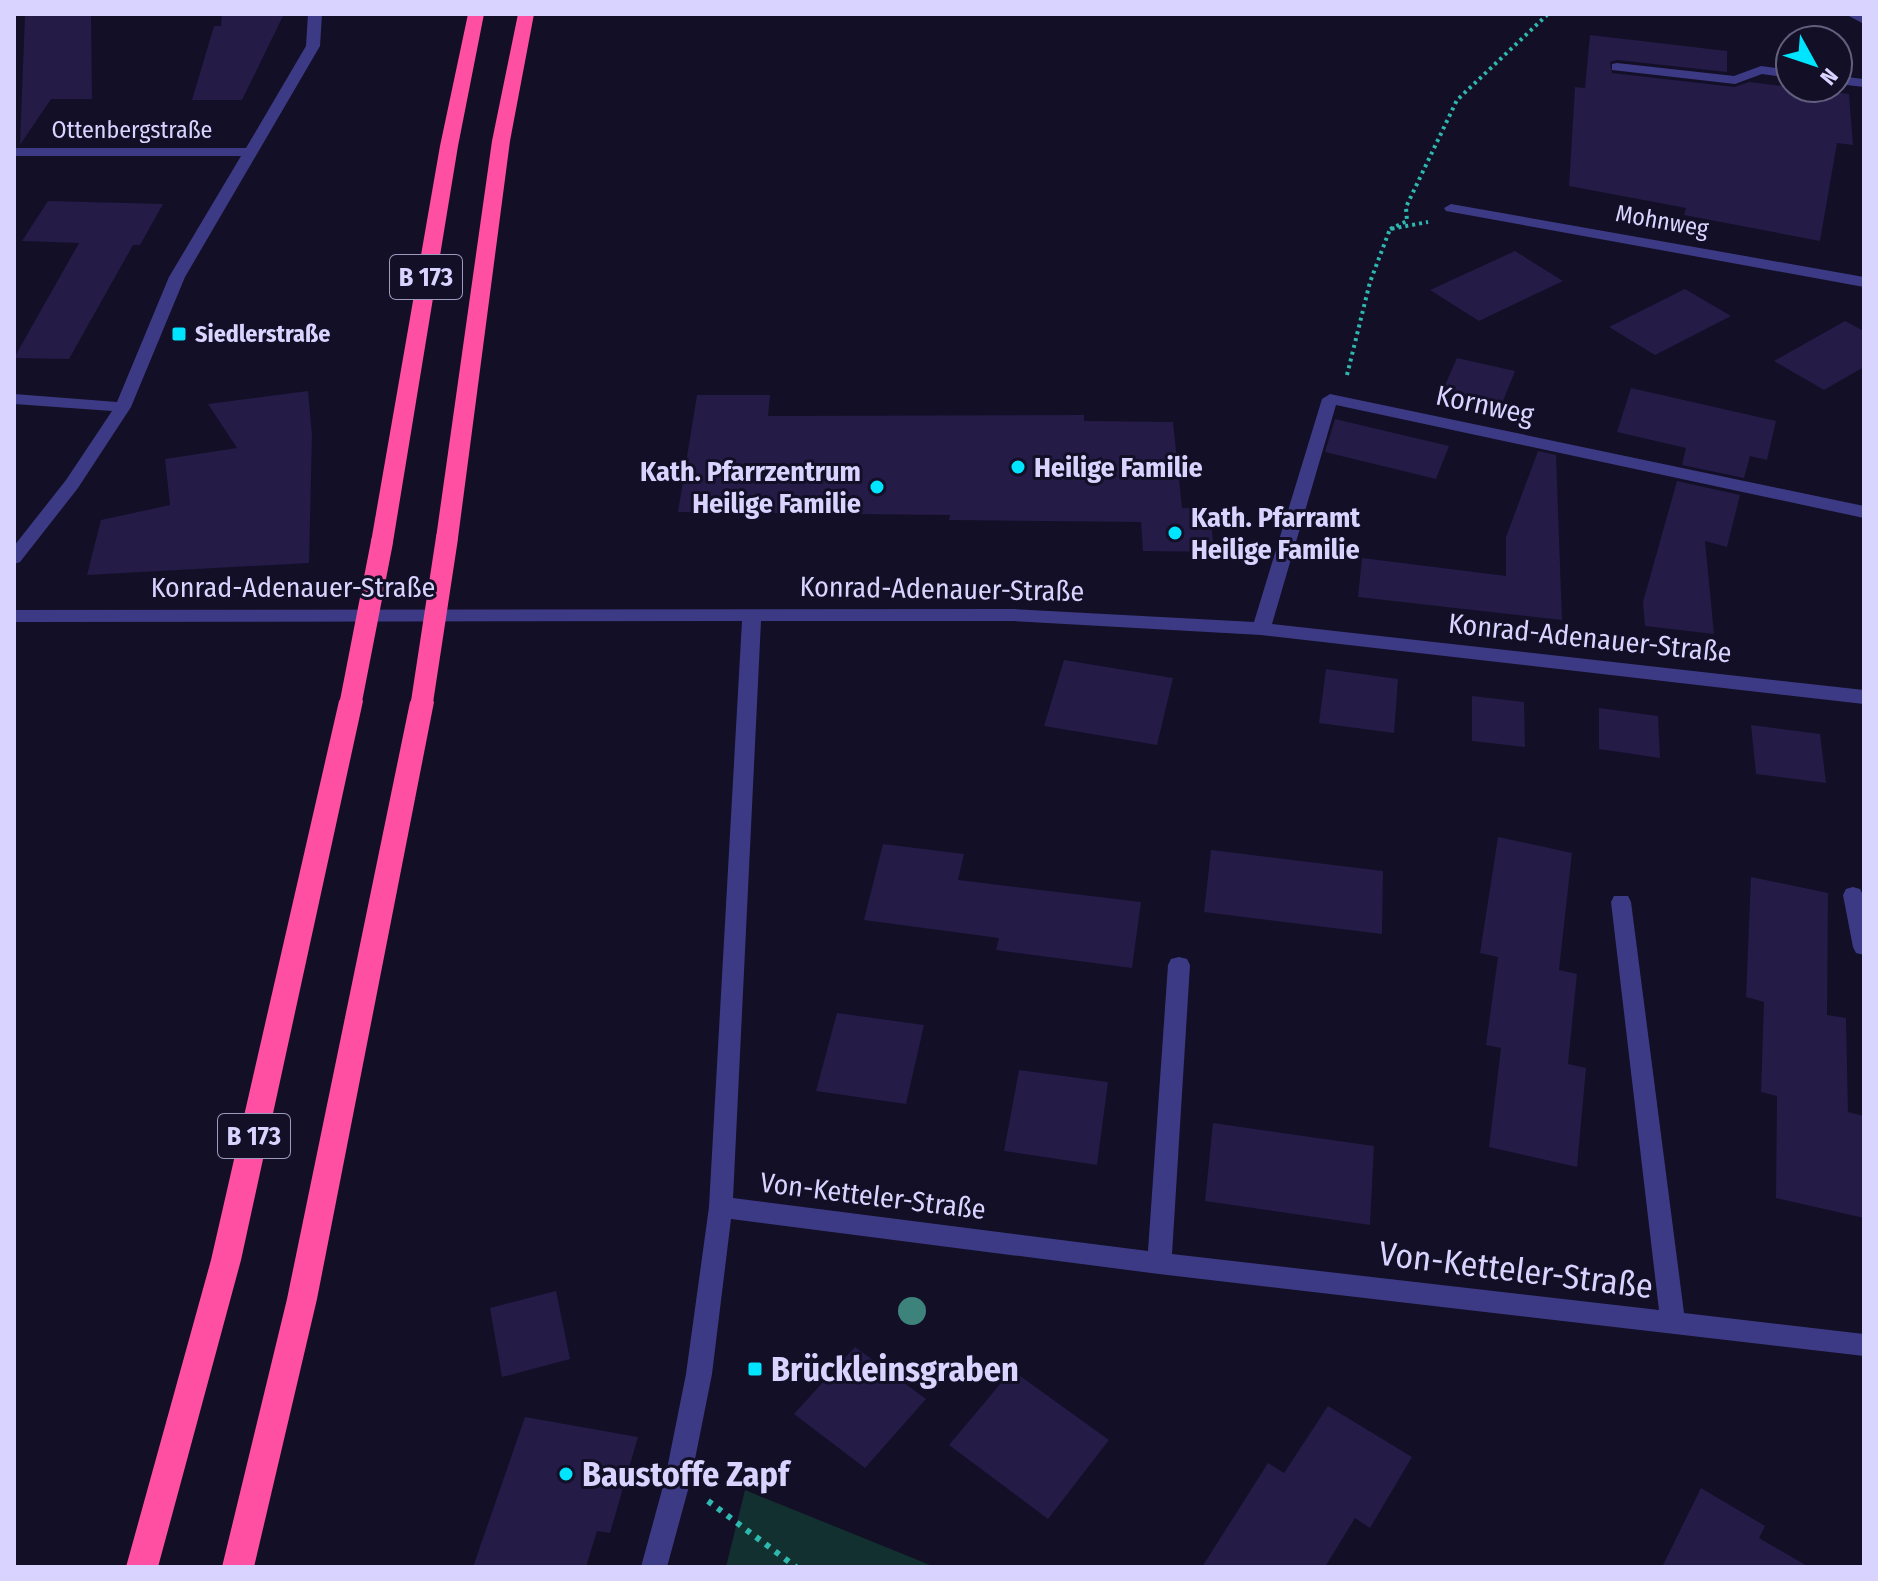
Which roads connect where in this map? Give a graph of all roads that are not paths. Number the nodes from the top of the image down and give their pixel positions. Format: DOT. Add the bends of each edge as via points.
graph roads {
  1 [pos="315,14"];
  2 [pos="476,14"];
  3 [pos="526,14"];
  4 [pos="1852,14"];
  5 [pos="1864,20"];
  6 [pos="1617,67"];
  7 [pos="1774,72"];
  8 [pos="14,152"];
  9 [pos="249,152"];
  10 [pos="1451,208"];
  11 [pos="1864,282"];
  12 [pos="14,399"];
  13 [pos="123,407"];
  14 [pos="1864,512"];
  15 [pos="14,558"];
  16 [pos="752,614"];
  17 [pos="14,616"];
  18 [pos="1261,629"];
  19 [pos="1864,697"];
  20 [pos="1853,895"];
  21 [pos="1621,902"];
  22 [pos="1864,947"];
  23 [pos="1179,965"];
  24 [pos="721,1207"];
  25 [pos="1159,1263"];
  26 [pos="1673,1322"];
  27 [pos="1864,1345"];
  28 [pos="142,1567"];
  29 [pos="238,1567"];
  30 [pos="654,1567"];
  1 -- 9 [label="street" via="313,46"];
  2 -- 28 [label="highway, B 173, bridge" via="351,701 226,1260"];
  3 -- 29 [label="highway, B 173, bridge" via="501,141 422,702 302,1299"];
  4 -- 5 [label="street"];
  6 -- 7 [label="street" via="1735,80 1761,70"];
  8 -- 9 [label="street, Ottenbergstraße"];
  9 -- 13 [label="street" via="177,277"];
  10 -- 11 [label="street, Mohnweg"];
  12 -- 13 [label="street"];
  13 -- 15 [label="street"];
  14 -- 18 [label="street, Kornweg" via="1330,399"];
  16 -- 17 [label="street, Konrad-Adenauer-Straße"];
  16 -- 18 [label="street, Konrad-Adenauer-Straße" via="1013,615"];
  16 -- 24 [label="street"];
  18 -- 19 [label="street, Konrad-Adenauer-Straße"];
  20 -- 22 [label="street"];
  21 -- 26 [label="street"];
  23 -- 25 [label="street"];
  24 -- 25 [label="street, Von-Ketteler-Straße"];
  24 -- 30 [label="street" via="699,1374"];
  25 -- 26 [label="street, Von-Ketteler-Straße"];
  26 -- 27 [label="street, Von-Ketteler-Straße"];
}
